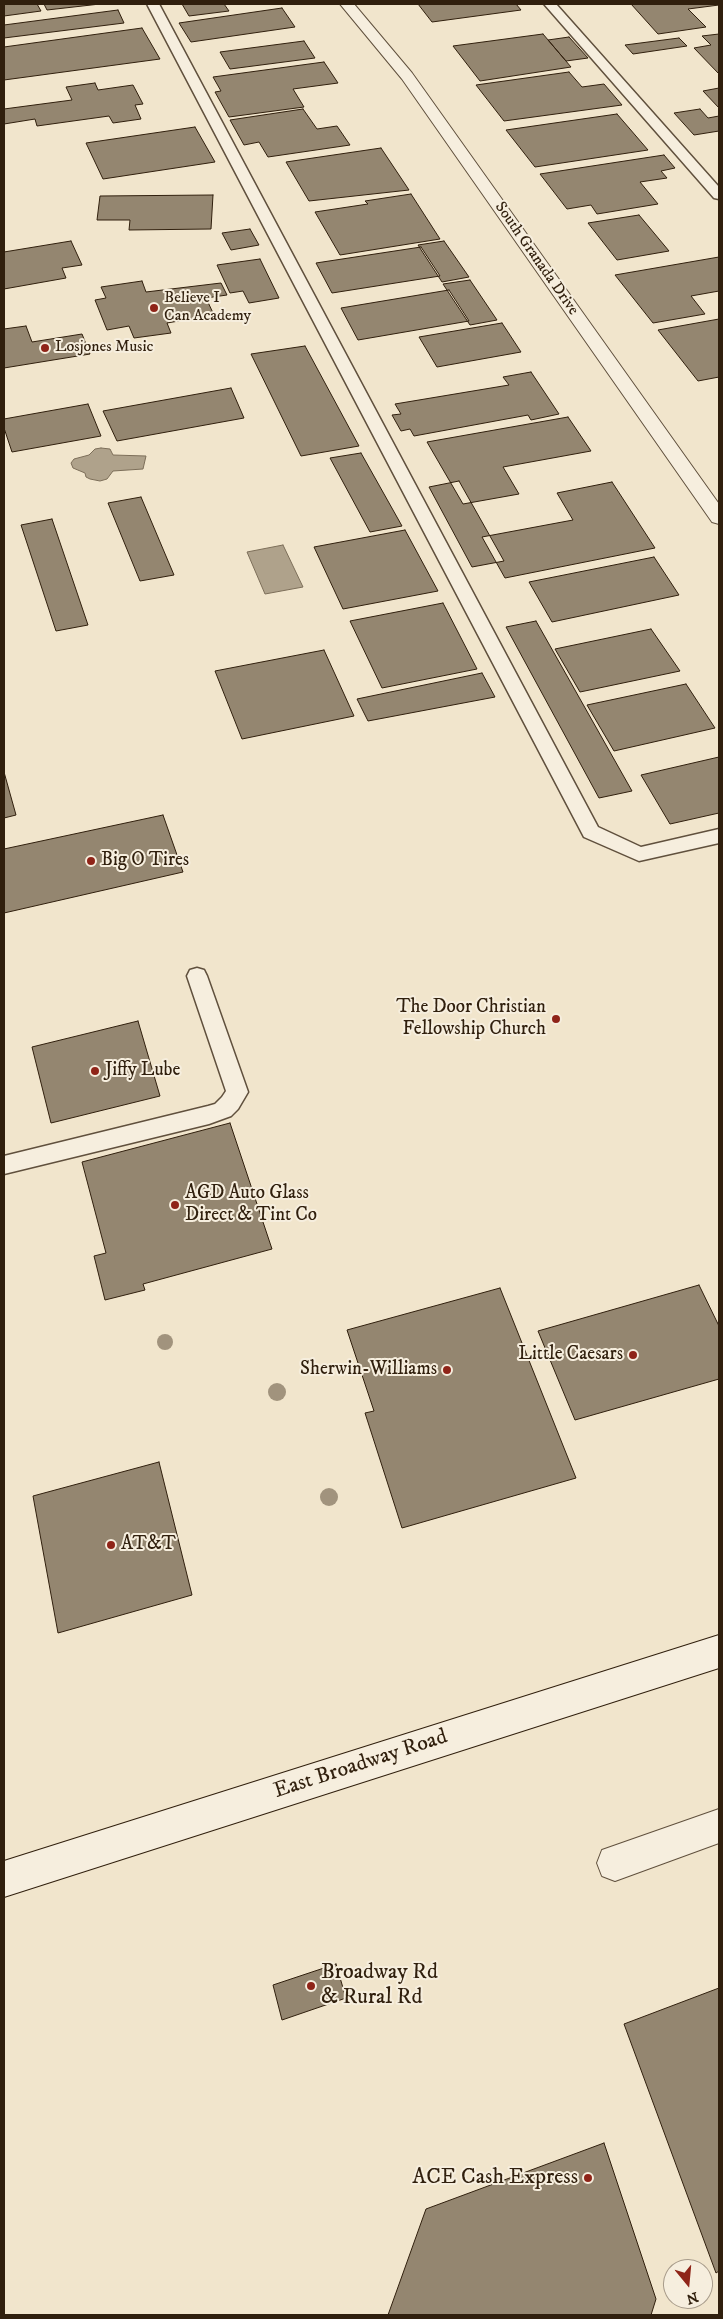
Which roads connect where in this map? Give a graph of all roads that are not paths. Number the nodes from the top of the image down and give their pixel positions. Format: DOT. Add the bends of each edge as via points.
graph roads {
  1 [pos="153,4"];
  2 [pos="347,4"];
  3 [pos="550,4"];
  4 [pos="719,195"];
  5 [pos="719,518"];
  6 [pos="719,836"];
  7 [pos="196,976"];
  8 [pos="4,1165"];
  9 [pos="719,1651"];
  10 [pos="719,1826"];
  11 [pos="615,1863"];
  12 [pos="4,1879"];
  1 -- 6 [label="lane" via="592,832 639,854"];
  2 -- 5 [label="street, South Granada Drive" via="407,76"];
  3 -- 4 [label="lane"];
  7 -- 8 [label="lane" via="238,1092 223,1110"];
  9 -- 12 [label="street, East Broadway Road"];
  10 -- 11 [label="street"];
}
